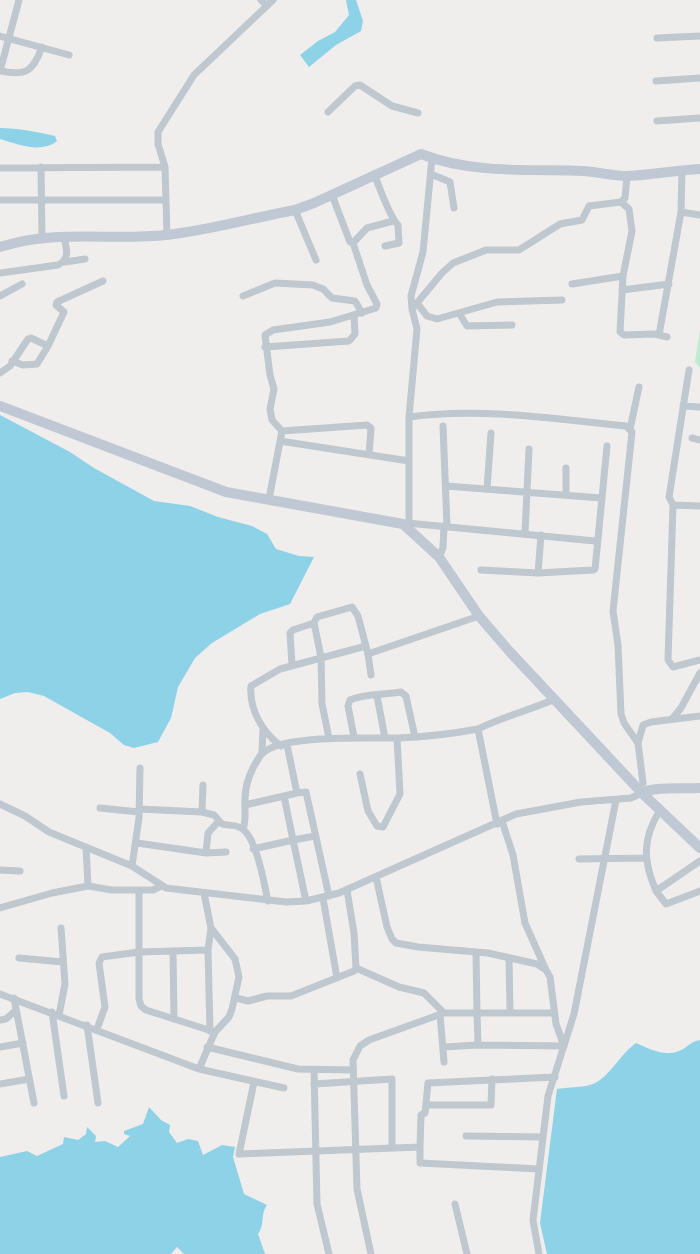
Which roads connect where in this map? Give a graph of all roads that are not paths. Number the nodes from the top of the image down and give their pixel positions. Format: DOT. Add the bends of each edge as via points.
graph roads {
  1 [pos="19,0"];
  2 [pos="273,0"];
  3 [pos="264,3"];
  4 [pos="0,36"];
  5 [pos="700,36"];
  6 [pos="9,38"];
  7 [pos="657,38"];
  8 [pos="42,48"];
  9 [pos="69,55"];
  10 [pos="0,71"];
  11 [pos="700,78"];
  12 [pos="656,81"];
  13 [pos="328,112"];
  14 [pos="418,113"];
  15 [pos="700,118"];
  16 [pos="658,121"];
  17 [pos="432,158"];
  18 [pos="166,167"];
  19 [pos="0,168"];
  20 [pos="41,168"];
  21 [pos="700,169"];
  22 [pos="682,170"];
  23 [pos="374,174"];
  24 [pos="431,174"];
  25 [pos="627,176"];
  26 [pos="332,195"];
  27 [pos="0,200"];
  28 [pos="41,200"];
  29 [pos="166,200"];
  30 [pos="622,202"];
  31 [pos="454,208"];
  32 [pos="294,210"];
  33 [pos="681,212"];
  34 [pos="700,215"];
  35 [pos="393,221"];
  36 [pos="167,235"];
  37 [pos="64,236"];
  38 [pos="42,238"];
  39 [pos="353,243"];
  40 [pos="385,246"];
  41 [pos="0,247"];
  42 [pos="85,259"];
  43 [pos="316,260"];
  44 [pos="65,262"];
  45 [pos="0,272"];
  46 [pos="623,276"];
  47 [pos="103,281"];
  48 [pos="22,284"];
  49 [pos="572,284"];
  50 [pos="669,284"];
  51 [pos="622,290"];
  52 [pos="0,296"];
  53 [pos="243,296"];
  54 [pos="562,300"];
  55 [pos="414,306"];
  56 [pos="458,313"];
  57 [pos="358,315"];
  58 [pos="512,325"];
  59 [pos="659,335"];
  60 [pos="667,337"];
  61 [pos="48,346"];
  62 [pos="265,347"];
  63 [pos="12,361"];
  64 [pos="689,370"];
  65 [pos="0,373"];
  66 [pos="639,387"];
  67 [pos="0,406"];
  68 [pos="683,406"];
  69 [pos="699,407"];
  70 [pos="409,417"];
  71 [pos="443,426"];
  72 [pos="630,429"];
  73 [pos="282,431"];
  74 [pos="491,433"];
  75 [pos="692,438"];
  76 [pos="700,440"];
  77 [pos="280,441"];
  78 [pos="607,446"];
  79 [pos="529,449"];
  80 [pos="369,455"];
  81 [pos="410,461"];
  82 [pos="566,468"];
  83 [pos="446,486"];
  84 [pos="487,489"];
  85 [pos="527,492"];
  86 [pos="566,495"];
  87 [pos="601,498"];
  88 [pos="269,499"];
  89 [pos="672,505"];
  90 [pos="700,506"];
  91 [pos="406,523"];
  92 [pos="445,526"];
  93 [pos="525,533"];
  94 [pos="541,535"];
  95 [pos="598,539"];
  96 [pos="439,557"];
  97 [pos="481,570"];
  98 [pos="538,573"];
  99 [pos="479,616"];
  100 [pos="314,623"];
  101 [pos="366,646"];
  102 [pos="368,654"];
  103 [pos="321,657"];
  104 [pos="700,660"];
  105 [pos="292,664"];
  106 [pos="700,673"];
  107 [pos="371,675"];
  108 [pos="377,696"];
  109 [pos="556,699"];
  110 [pos="700,716"];
  111 [pos="672,719"];
  112 [pos="262,727"];
  113 [pos="478,729"];
  114 [pos="354,736"];
  115 [pos="415,737"];
  116 [pos="329,738"];
  117 [pos="385,738"];
  118 [pos="397,738"];
  119 [pos="638,742"];
  120 [pos="284,745"];
  121 [pos="262,753"];
  122 [pos="140,768"];
  123 [pos="360,774"];
  124 [pos="203,786"];
  125 [pos="640,787"];
  126 [pos="700,788"];
  127 [pos="298,793"];
  128 [pos="284,796"];
  129 [pos="616,800"];
  130 [pos="0,804"];
  131 [pos="245,805"];
  132 [pos="100,808"];
  133 [pos="660,810"];
  134 [pos="139,811"];
  135 [pos="202,812"];
  136 [pos="219,820"];
  137 [pos="500,822"];
  138 [pos="243,829"];
  139 [pos="315,836"];
  140 [pos="293,840"];
  141 [pos="136,843"];
  142 [pos="86,848"];
  143 [pos="700,848"];
  144 [pos="254,849"];
  145 [pos="226,852"];
  146 [pos="206,853"];
  147 [pos="606,858"];
  148 [pos="645,858"];
  149 [pos="579,859"];
  150 [pos="700,861"];
  151 [pos="132,866"];
  152 [pos="0,870"];
  153 [pos="20,871"];
  154 [pos="376,877"];
  155 [pos="88,886"];
  156 [pos="161,886"];
  157 [pos="139,890"];
  158 [pos="347,890"];
  159 [pos="656,891"];
  160 [pos="700,891"];
  161 [pos="204,893"];
  162 [pos="326,897"];
  163 [pos="268,901"];
  164 [pos="306,901"];
  165 [pos="0,908"];
  166 [pos="61,928"];
  167 [pos="211,928"];
  168 [pos="208,950"];
  169 [pos="173,951"];
  170 [pos="139,952"];
  171 [pos="476,952"];
  172 [pos="19,958"];
  173 [pos="509,958"];
  174 [pos="63,962"];
  175 [pos="356,968"];
  176 [pos="546,970"];
  177 [pos="337,978"];
  178 [pos="0,994"];
  179 [pos="14,998"];
  180 [pos="236,998"];
  181 [pos="16,1010"];
  182 [pos="554,1012"];
  183 [pos="442,1013"];
  184 [pos="477,1013"];
  185 [pos="510,1013"];
  186 [pos="55,1014"];
  187 [pos="174,1019"];
  188 [pos="0,1020"];
  189 [pos="87,1025"];
  190 [pos="97,1029"];
  191 [pos="213,1032"];
  192 [pos="23,1043"];
  193 [pos="478,1045"];
  194 [pos="564,1046"];
  195 [pos="0,1047"];
  196 [pos="444,1047"];
  197 [pos="207,1048"];
  198 [pos="444,1062"];
  199 [pos="199,1069"];
  200 [pos="314,1070"];
  201 [pos="353,1070"];
  202 [pos="555,1077"];
  203 [pos="29,1079"];
  204 [pos="492,1079"];
  205 [pos="353,1080"];
  206 [pos="254,1082"];
  207 [pos="0,1084"];
  208 [pos="314,1084"];
  209 [pos="284,1088"];
  210 [pos="64,1096"];
  211 [pos="34,1103"];
  212 [pos="98,1103"];
  213 [pos="427,1106"];
  214 [pos="466,1136"];
  215 [pos="543,1137"];
  216 [pos="420,1146"];
  217 [pos="392,1148"];
  218 [pos="355,1150"];
  219 [pos="316,1152"];
  220 [pos="539,1169"];
  221 [pos="456,1204"];
  222 [pos="329,1254"];
  223 [pos="371,1254"];
  224 [pos="467,1254"];
  225 [pos="539,1254"];
  1 -- 6 [label="street"];
  2 -- 3 [label="street"];
  3 -- 18 [label="street" via="194,75 158,132 158,144"];
  4 -- 6 [label="street"];
  5 -- 7 [label="street"];
  6 -- 8 [label="street"];
  6 -- 10 [label="street"];
  8 -- 9 [label="street"];
  8 -- 10 [label="street" via="31,70 14,74"];
  11 -- 12 [label="street"];
  13 -- 14 [label="street" via="360,85 392,106"];
  15 -- 16 [label="street"];
  17 -- 23 [label="main road" via="421,154"];
  17 -- 24 [label="street"];
  17 -- 25 [label="main road" via="510,170 583,171"];
  18 -- 20 [label="street"];
  18 -- 29 [label="street"];
  19 -- 20 [label="street"];
  20 -- 28 [label="street"];
  21 -- 22 [label="main road"];
  22 -- 25 [label="main road"];
  22 -- 33 [label="street"];
  23 -- 26 [label="main road"];
  23 -- 35 [label="street"];
  24 -- 31 [label="street" via="450,182"];
  24 -- 55 [label="street" via="423,252 410,296"];
  25 -- 30 [label="street"];
  26 -- 32 [label="main road"];
  26 -- 39 [label="street" via="347,239"];
  27 -- 28 [label="street"];
  28 -- 29 [label="street"];
  28 -- 38 [label="street"];
  29 -- 36 [label="street"];
  30 -- 46 [label="street" via="629,209 632,231"];
  30 -- 55 [label="street" via="589,206 582,220 560,224 519,250 486,250 454,263"];
  32 -- 36 [label="main road"];
  32 -- 43 [label="street"];
  33 -- 34 [label="street"];
  33 -- 50 [label="street"];
  35 -- 39 [label="street" via="367,228"];
  35 -- 40 [label="street" via="398,225 399,243"];
  36 -- 37 [label="main road"];
  37 -- 38 [label="main road"];
  37 -- 44 [label="street"];
  38 -- 41 [label="main road"];
  39 -- 57 [label="street" via="377,304 372,311"];
  42 -- 44 [label="street"];
  44 -- 45 [label="street"];
  46 -- 49 [label="street"];
  46 -- 51 [label="street"];
  47 -- 61 [label="street" via="57,302 56,305 64,312"];
  48 -- 52 [label="street"];
  50 -- 51 [label="street"];
  50 -- 59 [label="street"];
  51 -- 59 [label="street" via="620,332 624,335"];
  53 -- 57 [label="street" via="275,283 313,285 332,298 355,301"];
  54 -- 56 [label="street" via="497,302"];
  55 -- 56 [label="street" via="431,319"];
  55 -- 70 [label="street" via="417,329"];
  56 -- 58 [label="street" via="467,326"];
  57 -- 62 [label="street" via="268,332 264,338"];
  57 -- 62 [label="street" via="355,334 349,341"];
  59 -- 60 [label="street"];
  61 -- 63 [label="street" via="37,364 23,365"];
  61 -- 63 [label="street" via="31,338"];
  62 -- 73 [label="street" via="274,389 270,409 272,420"];
  63 -- 65 [label="street"];
  64 -- 68 [label="street"];
  66 -- 72 [label="street"];
  67 -- 88 [label="main road" via="226,492"];
  68 -- 69 [label="street"];
  68 -- 89 [label="street" via="669,497"];
  70 -- 72 [label="street" via="473,413 626,426"];
  70 -- 81 [label="street"];
  71 -- 83 [label="street"];
  72 -- 119 [label="street" via="633,436 613,611 621,714"];
  73 -- 77 [label="street"];
  73 -- 80 [label="street" via="367,425 371,428"];
  74 -- 84 [label="street"];
  75 -- 76 [label="street"];
  77 -- 80 [label="street"];
  77 -- 88 [label="street"];
  78 -- 87 [label="street"];
  79 -- 85 [label="street"];
  80 -- 81 [label="street"];
  81 -- 91 [label="street"];
  82 -- 86 [label="street"];
  83 -- 84 [label="street"];
  83 -- 92 [label="street"];
  84 -- 85 [label="street"];
  85 -- 86 [label="street"];
  85 -- 93 [label="street"];
  86 -- 87 [label="street"];
  87 -- 95 [label="street"];
  88 -- 91 [label="main road"];
  89 -- 90 [label="street"];
  89 -- 104 [label="street" via="668,660 673,667"];
  91 -- 92 [label="street"];
  91 -- 96 [label="main road"];
  92 -- 93 [label="street"];
  92 -- 96 [label="street"];
  93 -- 94 [label="street"];
  94 -- 95 [label="street"];
  94 -- 98 [label="street"];
  95 -- 98 [label="street" via="595,569"];
  96 -- 99 [label="main road"];
  97 -- 98 [label="street"];
  99 -- 102 [label="street"];
  99 -- 109 [label="main road"];
  100 -- 101 [label="street" via="317,617 352,607 358,616"];
  100 -- 103 [label="street"];
  100 -- 105 [label="street" via="290,633"];
  101 -- 102 [label="street"];
  101 -- 103 [label="street"];
  102 -- 107 [label="street"];
  103 -- 105 [label="street"];
  103 -- 116 [label="street" via="322,704"];
  105 -- 112 [label="street" via="251,686 252,702"];
  106 -- 111 [label="street"];
  108 -- 114 [label="street" via="357,697 348,703"];
  108 -- 115 [label="street" via="404,693"];
  108 -- 117 [label="street"];
  109 -- 113 [label="street"];
  109 -- 125 [label="main road"];
  110 -- 111 [label="street"];
  111 -- 119 [label="street" via="647,722"];
  112 -- 120 [label="street" via="269,737"];
  112 -- 121 [label="street"];
  113 -- 115 [label="street"];
  113 -- 137 [label="street"];
  114 -- 116 [label="street"];
  114 -- 117 [label="street"];
  115 -- 118 [label="street"];
  116 -- 120 [label="street"];
  117 -- 118 [label="street"];
  118 -- 123 [label="street" via="400,794 383,827 380,828 370,816"];
  119 -- 125 [label="street"];
  120 -- 121 [label="street"];
  120 -- 127 [label="street"];
  121 -- 131 [label="street" via="246,786"];
  122 -- 134 [label="street"];
  124 -- 135 [label="street"];
  125 -- 126 [label="main road"];
  125 -- 129 [label="street" via="631,798"];
  125 -- 133 [label="main road"];
  127 -- 128 [label="street"];
  127 -- 139 [label="street" via="306,792"];
  128 -- 131 [label="street"];
  128 -- 140 [label="street"];
  129 -- 137 [label="street" via="581,802 516,814"];
  129 -- 147 [label="street"];
  130 -- 142 [label="street" via="48,832"];
  131 -- 138 [label="street"];
  132 -- 134 [label="street"];
  133 -- 143 [label="main road"];
  133 -- 148 [label="street" via="648,839"];
  134 -- 135 [label="street"];
  134 -- 141 [label="street"];
  135 -- 136 [label="street"];
  136 -- 138 [label="street" via="222,824"];
  136 -- 146 [label="street" via="208,833"];
  137 -- 154 [label="street"];
  137 -- 176 [label="street" via="513,855 525,923"];
  138 -- 144 [label="street"];
  139 -- 140 [label="street"];
  139 -- 162 [label="street"];
  140 -- 144 [label="street"];
  140 -- 164 [label="street"];
  141 -- 146 [label="street"];
  141 -- 151 [label="street"];
  142 -- 151 [label="street"];
  142 -- 155 [label="street"];
  144 -- 163 [label="street" via="262,869"];
  145 -- 146 [label="street"];
  147 -- 148 [label="street"];
  147 -- 149 [label="street"];
  147 -- 194 [label="street" via="574,1014"];
  148 -- 159 [label="street"];
  150 -- 159 [label="street"];
  151 -- 156 [label="street"];
  152 -- 153 [label="street"];
  154 -- 158 [label="street"];
  154 -- 171 [label="street" via="392,939 405,945"];
  155 -- 157 [label="street"];
  155 -- 165 [label="street"];
  156 -- 157 [label="street" via="153,890"];
  156 -- 161 [label="street"];
  157 -- 170 [label="street"];
  158 -- 162 [label="street"];
  158 -- 175 [label="street"];
  159 -- 160 [label="street" via="666,904"];
  161 -- 163 [label="street"];
  161 -- 167 [label="street"];
  162 -- 164 [label="street"];
  162 -- 177 [label="street"];
  163 -- 164 [label="street"];
  166 -- 174 [label="street"];
  167 -- 168 [label="street"];
  167 -- 180 [label="street" via="237,966"];
  168 -- 169 [label="street"];
  168 -- 191 [label="street"];
  169 -- 170 [label="street"];
  169 -- 187 [label="street"];
  170 -- 187 [label="street" via="141,1006"];
  170 -- 190 [label="street" via="108,955 99,960 105,1006"];
  171 -- 173 [label="street"];
  171 -- 184 [label="street"];
  172 -- 174 [label="street"];
  173 -- 176 [label="street" via="537,964"];
  173 -- 185 [label="street"];
  174 -- 186 [label="street" via="65,984"];
  175 -- 177 [label="street"];
  175 -- 183 [label="street" via="399,987 424,993"];
  176 -- 182 [label="street" via="550,977"];
  177 -- 180 [label="street" via="291,996 267,996 248,1001"];
  178 -- 179 [label="street"];
  179 -- 181 [label="street"];
  179 -- 186 [label="street"];
  180 -- 191 [label="street" via="229,1017"];
  181 -- 188 [label="street"];
  181 -- 192 [label="street"];
  182 -- 185 [label="street"];
  182 -- 194 [label="street"];
  183 -- 184 [label="street"];
  183 -- 196 [label="street"];
  183 -- 201 [label="street" via="369,1040 360,1046"];
  184 -- 185 [label="street"];
  184 -- 193 [label="street"];
  186 -- 189 [label="street"];
  186 -- 210 [label="street"];
  187 -- 191 [label="street"];
  189 -- 190 [label="street"];
  189 -- 212 [label="street"];
  190 -- 199 [label="street"];
  191 -- 197 [label="street"];
  192 -- 195 [label="street"];
  192 -- 203 [label="street"];
  193 -- 194 [label="street"];
  193 -- 196 [label="street"];
  194 -- 202 [label="street"];
  196 -- 198 [label="street"];
  197 -- 199 [label="street"];
  197 -- 200 [label="street"];
  199 -- 206 [label="street"];
  200 -- 201 [label="street"];
  200 -- 208 [label="street"];
  201 -- 205 [label="street"];
  202 -- 204 [label="street"];
  202 -- 215 [label="street" via="548,1096"];
  203 -- 207 [label="street"];
  203 -- 211 [label="street"];
  204 -- 213 [label="street" via="428,1083"];
  204 -- 213 [label="street" via="491,1105"];
  205 -- 208 [label="street"];
  205 -- 217 [label="street" via="392,1079"];
  205 -- 218 [label="street"];
  206 -- 209 [label="street"];
  206 -- 219 [label="street" via="239,1154"];
  208 -- 219 [label="street"];
  213 -- 216 [label="street" via="421,1115"];
  214 -- 215 [label="street"];
  215 -- 220 [label="street"];
  216 -- 217 [label="street"];
  216 -- 220 [label="street" via="420,1163"];
  217 -- 218 [label="street"];
  218 -- 219 [label="street"];
  218 -- 223 [label="street" via="357,1189"];
  219 -- 222 [label="street" via="317,1204"];
  220 -- 225 [label="street" via="533,1220"];
  221 -- 224 [label="street"];
}
